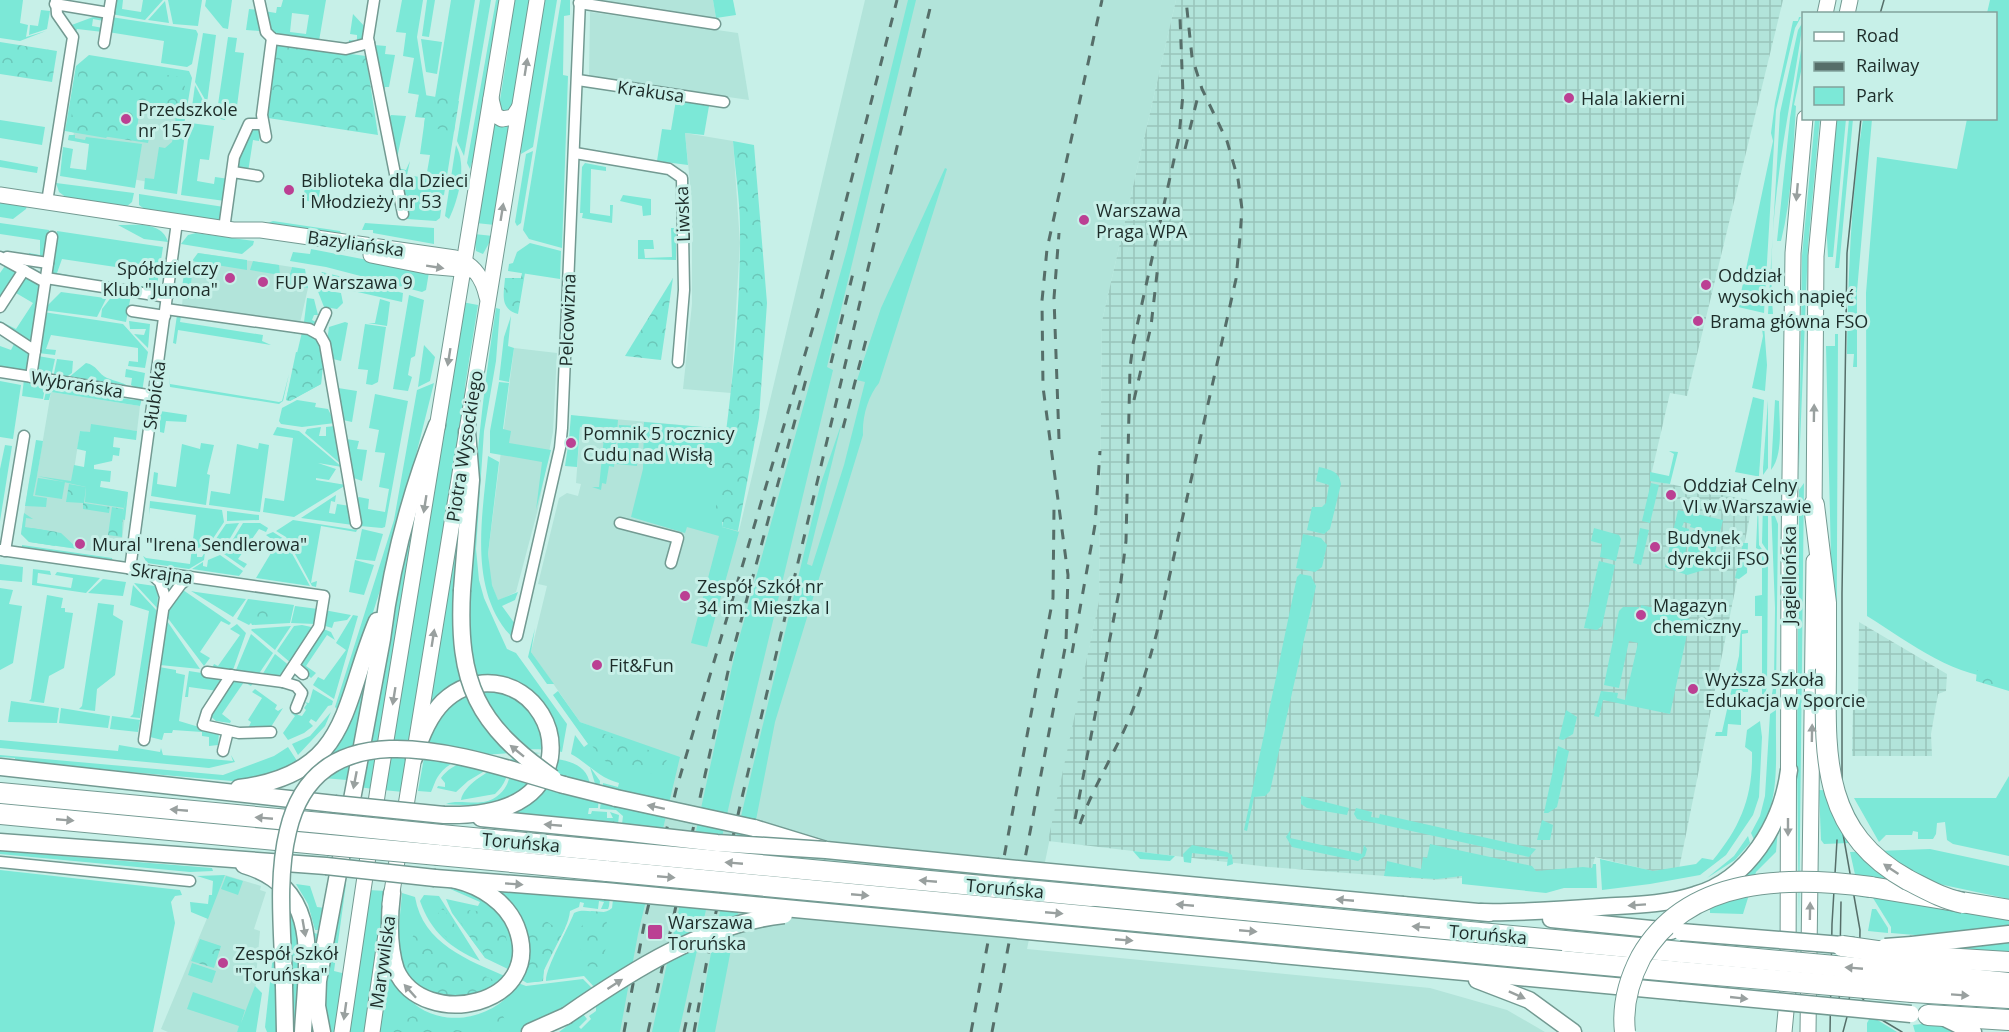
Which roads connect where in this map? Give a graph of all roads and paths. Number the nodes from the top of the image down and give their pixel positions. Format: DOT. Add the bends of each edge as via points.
graph roads {
  1 [pos="111,0"];
  2 [pos="259,0"];
  3 [pos="374,0"];
  4 [pos="507,0"];
  5 [pos="537,0"];
  6 [pos="55,2"];
  7 [pos="580,2"];
  8 [pos="108,13"];
  9 [pos="715,24"];
  10 [pos="272,39"];
  11 [pos="104,43"];
  12 [pos="369,43"];
  13 [pos="578,80"];
  14 [pos="491,99"];
  15 [pos="724,102"];
  16 [pos="519,108"];
  17 [pos="1805,120"];
  18 [pos="1829,120"];
  19 [pos="263,124"];
  20 [pos="266,137"];
  21 [pos="574,153"];
  22 [pos="233,172"];
  23 [pos="258,176"];
  24 [pos="0,195"];
  25 [pos="47,202"];
  26 [pos="403,214"];
  27 [pos="177,222"];
  28 [pos="228,225"];
  29 [pos="52,237"];
  30 [pos="499,238"];
  31 [pos="0,256"];
  32 [pos="48,263"];
  33 [pos="467,268"];
  34 [pos="24,270"];
  35 [pos="45,280"];
  36 [pos="167,297"];
  37 [pos="488,303"];
  38 [pos="0,307"];
  39 [pos="132,311"];
  40 [pos="165,313"];
  41 [pos="326,313"];
  42 [pos="0,328"];
  43 [pos="318,333"];
  44 [pos="35,351"];
  45 [pos="678,362"];
  46 [pos="0,372"];
  47 [pos="31,377"];
  48 [pos="154,396"];
  49 [pos="437,425"];
  50 [pos="467,432"];
  51 [pos="24,436"];
  52 [pos="1814,505"];
  53 [pos="356,523"];
  54 [pos="620,523"];
  55 [pos="2,551"];
  56 [pos="671,563"];
  57 [pos="130,569"];
  58 [pos="148,571"];
  59 [pos="190,577"];
  60 [pos="387,598"];
  61 [pos="164,608"];
  62 [pos="517,636"];
  63 [pos="294,666"];
  64 [pos="207,672"];
  65 [pos="303,674"];
  66 [pos="231,675"];
  67 [pos="283,682"];
  68 [pos="296,708"];
  69 [pos="228,731"];
  70 [pos="268,732"];
  71 [pos="144,740"];
  72 [pos="223,751"];
  73 [pos="414,758"];
  74 [pos="0,767"];
  75 [pos="1789,770"];
  76 [pos="564,785"];
  77 [pos="205,790"];
  78 [pos="2,793"];
  79 [pos="2,814"];
  80 [pos="444,815"];
  81 [pos="0,842"];
  82 [pos="826,850"];
  83 [pos="217,857"];
  84 [pos="0,862"];
  85 [pos="456,880"];
  86 [pos="190,881"];
  87 [pos="363,891"];
  88 [pos="392,893"];
  89 [pos="1963,903"];
  90 [pos="2009,910"];
  91 [pos="848,914"];
  92 [pos="1565,915"];
  93 [pos="2009,934"];
  94 [pos="1842,946"];
  95 [pos="2009,962"];
  96 [pos="1912,967"];
  97 [pos="1421,968"];
  98 [pos="2009,972"];
  99 [pos="2009,983"];
  100 [pos="2009,998"];
  101 [pos="1919,1015"];
  102 [pos="566,1016"];
  103 [pos="2009,1020"];
  104 [pos="322,1030"];
  105 [pos="285,1032"];
  106 [pos="303,1032"];
  107 [pos="342,1032"];
  108 [pos="372,1032"];
  109 [pos="530,1032"];
  110 [pos="548,1032"];
  111 [pos="1573,1032"];
  112 [pos="1624,1032"];
  113 [pos="1784,1032"];
  114 [pos="1808,1032"];
  115 [pos="1973,1032"];
  1 -- 8 [label="street"];
  2 -- 10 [label="street" via="265,31"];
  3 -- 12 [label="street"];
  4 -- 14 [label="main road, Piotra Wysockiego"];
  16 -- 5 [label="main road, Piotra Wysockiego, one-way"];
  6 -- 8 [label="street"];
  6 -- 25 [label="street" via="57,14 73,37"];
  7 -- 9 [label="street"];
  7 -- 13 [label="street, Pelcowizna"];
  8 -- 11 [label="street"];
  10 -- 12 [label="street" via="346,49"];
  10 -- 19 [label="street"];
  12 -- 26 [label="street"];
  13 -- 15 [label="street, Krakusa"];
  13 -- 21 [label="street, Pelcowizna"];
  14 -- 16 [label="main road" via="495,114 502,119 513,117"];
  14 -- 33 [label="main road, Piotra Wysockiego"];
  30 -- 16 [label="main road, Piotra Wysockiego, one-way"];
  17 -- 75 [label="main road, Jagiellońska, one-way" via="1793,253"];
  52 -- 18 [label="main road, Jagiellońska, one-way" via="1816,256"];
  19 -- 20 [label="street"];
  19 -- 22 [label="street" via="252,122 248,126 235,154"];
  21 -- 45 [label="street, Liwska" via="669,169 681,178 684,290"];
  21 -- 62 [label="street, Pelcowizna" via="560,448"];
  22 -- 23 [label="street"];
  22 -- 28 [label="street"];
  24 -- 25 [label="main road, Bazyliańska"];
  25 -- 27 [label="main road, Bazyliańska"];
  27 -- 28 [label="main road, Bazyliańska"];
  27 -- 36 [label="street, Słubicka"];
  28 -- 33 [label="main road, Bazyliańska"];
  29 -- 32 [label="street"];
  30 -- 33 [label="main road" via="489,259"];
  30 -- 37 [label="main road, Piotra Wysockiego"];
  31 -- 32 [label="street"];
  31 -- 34 [label="street"];
  32 -- 35 [label="street"];
  33 -- 37 [label="main road" via="483,284"];
  33 -- 49 [label="main road, Piotra Wysockiego, one-way"];
  34 -- 35 [label="street"];
  34 -- 38 [label="street"];
  35 -- 36 [label="street"];
  35 -- 44 [label="street"];
  36 -- 40 [label="street, Słubicka"];
  37 -- 50 [label="main road, Piotra Wysockiego"];
  39 -- 40 [label="street"];
  40 -- 43 [label="street"];
  40 -- 48 [label="street, Słubicka"];
  41 -- 43 [label="street"];
  42 -- 44 [label="street"];
  43 -- 53 [label="street" via="326,345"];
  44 -- 47 [label="street"];
  46 -- 47 [label="street, Wybrańska"];
  47 -- 48 [label="street, Wybrańska"];
  48 -- 57 [label="street, Słubicka"];
  49 -- 60 [label="main road" via="417,475"];
  49 -- 87 [label="main road, Piotra Wysockiego, one-way"];
  73 -- 50 [label="main road, Piotra Wysockiego, one-way"];
  76 -- 50 [label="main road, one-way, bridge" via="496,731 470,684 462,646 462,590 471,480"];
  51 -- 55 [label="street"];
  89 -- 52 [label="highway, one-way, bridge" via="1930,891 1886,866 1849,825 1835,796 1827,759 1826,603"];
  114 -- 52 [label="main road, Jagiellońska, one-way"];
  54 -- 56 [label="street" via="678,538"];
  55 -- 57 [label="street, Skrajna"];
  57 -- 58 [label="street, Skrajna"];
  58 -- 59 [label="street, Skrajna"];
  58 -- 61 [label="street" via="162,586"];
  59 -- 61 [label="street"];
  59 -- 63 [label="street, Skrajna" via="324,596 319,626"];
  60 -- 77 [label="main road" via="346,716 322,751 301,769 280,779 247,787"];
  60 -- 104 [label="main road, one-way" via="319,975 317,998"];
  61 -- 71 [label="street"];
  63 -- 65 [label="street"];
  63 -- 67 [label="street"];
  64 -- 66 [label="street"];
  66 -- 67 [label="street"];
  66 -- 69 [label="street" via="198,723"];
  67 -- 68 [label="street" via="296,686 302,693"];
  69 -- 70 [label="street"];
  69 -- 72 [label="street"];
  73 -- 80 [label="main road" via="439,707 459,690 479,683 507,686 531,701 547,725 550,754 542,780 521,801 492,811"];
  73 -- 88 [label="main road, Piotra Wysockiego"];
  74 -- 77 [label="main road, Toruńska"];
  75 -- 92 [label="main road, one-way" via="1764,841 1743,867 1702,893"];
  75 -- 113 [label="main road, Jagiellońska, one-way"];
  82 -- 76 [label="main road, one-way, bridge" via="776,833"];
  76 -- 105 [label="main road, bridge" via="407,748 363,751 325,771 297,805 285,843"];
  77 -- 80 [label="main road, Toruńska, bridge"];
  96 -- 78 [label="highway, Toruńska, one-way, bridge" via="1681,952"];
  79 -- 96 [label="highway, Toruńska, one-way, bridge" via="1681,972"];
  82 -- 80 [label="main road, Toruńska, one-way, bridge"];
  81 -- 83 [label="main road"];
  92 -- 82 [label="main road, Toruńska, one-way, bridge" via="1481,912"];
  83 -- 85 [label="main road, bridge"];
  83 -- 106 [label="main road, one-way" via="273,877 297,903 306,939"];
  84 -- 86 [label="street"];
  85 -- 88 [label="main road, one-way" via="492,897 509,914 520,946 514,976 496,999 470,1011 448,1013 420,1002 406,989 396,970 391,937"];
  85 -- 91 [label="main road, one-way, bridge"];
  87 -- 107 [label="main road, Marywilska, one-way"];
  88 -- 108 [label="main road, Marywilska"];
  89 -- 90 [label="highway"];
  89 -- 112 [label="highway, bridge" via="1816,881 1767,883 1716,894 1675,918 1646,949 1630,983"];
  91 -- 97 [label="main road, one-way, bridge"];
  102 -- 91 [label="main road, one-way, bridge" via="632,973 727,926 783,915"];
  92 -- 94 [label="main road, Toruńska, bridge" via="1681,932"];
  93 -- 96 [label="main road" via="1979,936"];
  94 -- 96 [label="highway, bridge"];
  95 -- 96 [label="highway"];
  96 -- 98 [label="highway"];
  96 -- 99 [label="highway, Toruńska"];
  96 -- 100 [label="highway, Toruńska, one-way"];
  97 -- 101 [label="main road, one-way, bridge"];
  97 -- 111 [label="main road, one-way" via="1460,975 1509,991 1552,1014"];
  101 -- 103 [label="highway"];
  101 -- 115 [label="main road" via="1950,1020"];
  102 -- 109 [label="main road"];
  102 -- 110 [label="main road"];
}
